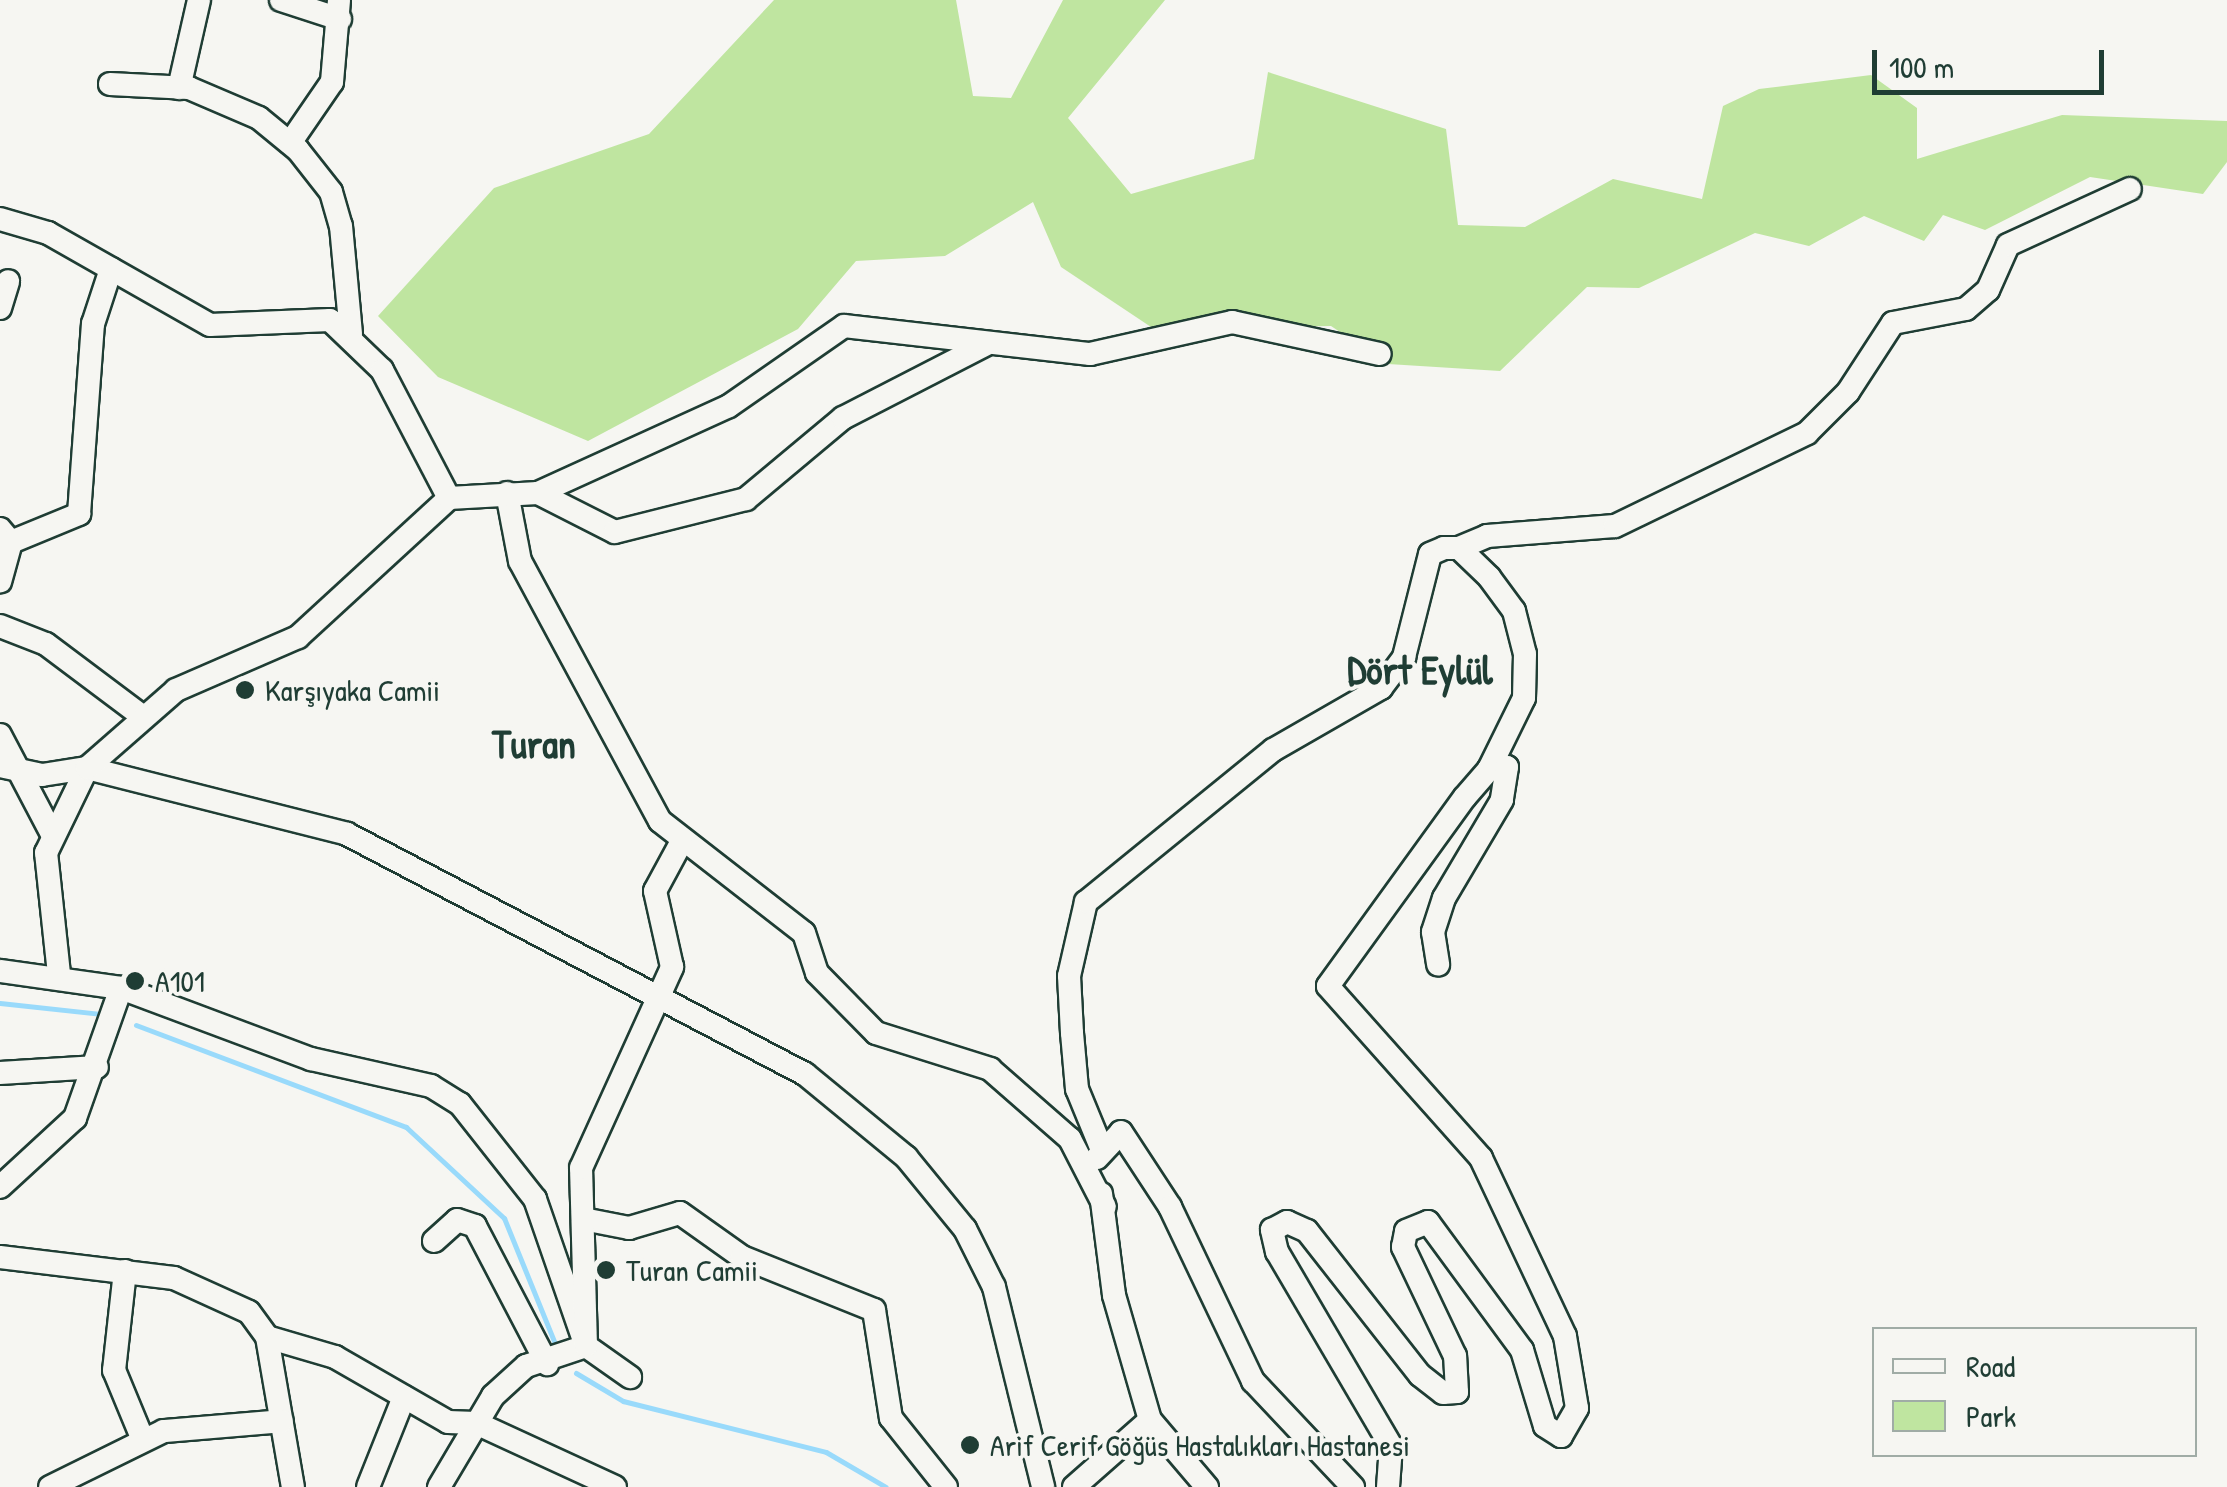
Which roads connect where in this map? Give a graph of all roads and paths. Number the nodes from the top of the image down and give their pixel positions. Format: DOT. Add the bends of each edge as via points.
graph roads {
  1 [pos="200,0"];
  2 [pos="281,0"];
  3 [pos="340,10"];
  4 [pos="110,84"];
  5 [pos="179,88"];
  6 [pos="290,144"];
  7 [pos="2130,189"];
  8 [pos="0,219"];
  9 [pos="111,269"];
  10 [pos="8,282"];
  11 [pos="0,308"];
  12 [pos="351,334"];
  13 [pos="985,344"];
  14 [pos="1380,354"];
  15 [pos="508,493"];
  16 [pos="538,494"];
  17 [pos="449,498"];
  18 [pos="6,535"];
  19 [pos="1460,548"];
  20 [pos="0,582"];
  21 [pos="0,626"];
  22 [pos="142,716"];
  23 [pos="0,736"];
  24 [pos="10,768"];
  25 [pos="87,768"];
  26 [pos="1489,769"];
  27 [pos="52,834"];
  28 [pos="681,843"];
  29 [pos="1438,964"];
  30 [pos="0,970"];
  31 [pos="59,974"];
  32 [pos="120,988"];
  33 [pos="663,994"];
  34 [pos="97,1068"];
  35 [pos="0,1074"];
  36 [pos="1100,1145"];
  37 [pos="0,1187"];
  38 [pos="1105,1207"];
  39 [pos="583,1219"];
  40 [pos="434,1241"];
  41 [pos="0,1257"];
  42 [pos="126,1271"];
  43 [pos="267,1338"];
  44 [pos="586,1346"];
  45 [pos="547,1364"];
  46 [pos="630,1377"];
  47 [pos="404,1397"];
  48 [pos="1150,1420"];
  49 [pos="282,1421"];
  50 [pos="476,1423"];
  51 [pos="142,1440"];
  52 [pos="50,1487"];
  53 [pos="293,1487"];
  54 [pos="368,1487"];
  55 [pos="439,1487"];
  56 [pos="615,1487"];
  57 [pos="946,1487"];
  58 [pos="1042,1487"];
  59 [pos="1074,1487"];
  60 [pos="1207,1487"];
  61 [pos="1353,1487"];
  62 [pos="1388,1487"];
  1 -- 5 [label="street"];
  2 -- 3 [label="street"];
  3 -- 6 [label="street" via="332,82"];
  4 -- 5 [label="street"];
  5 -- 6 [label="street" via="259,118"];
  6 -- 12 [label="street" via="330,192"];
  7 -- 19 [label="street" via="2008,245 1988,290 1966,309 1893,323 1848,392 1807,432 1614,526 1486,536"];
  8 -- 9 [label="street" via="48,233"];
  9 -- 12 [label="street" via="210,325 330,320"];
  9 -- 18 [label="street" via="92,324 79,514"];
  10 -- 11 [label="street"];
  12 -- 17 [label="street" via="382,370"];
  13 -- 14 [label="street" via="1090,354 1232,322"];
  13 -- 16 [label="street" via="844,326 729,406"];
  13 -- 16 [label="street" via="844,418 746,499 616,532"];
  15 -- 16 [label="street"];
  15 -- 17 [label="street"];
  15 -- 28 [label="street" via="520,561 561,645"];
  17 -- 22 [label="street" via="298,637 232,659"];
  18 -- 20 [label="street"];
  19 -- 26 [label="street" via="1514,611 1525,654 1524,698"];
  19 -- 36 [label="street" via="1430,554 1404,657 1381,688 1273,750 1086,902 1068,976 1076,1089"];
  21 -- 22 [label="street" via="46,644"];
  22 -- 25 [label="street"];
  23 -- 24 [label="street"];
  24 -- 25 [label="street"];
  24 -- 27 [label="street"];
  25 -- 27 [label="street"];
  25 -- 33 [label="street" via="347,834"];
  26 -- 29 [label="street" via="1507,767 1510,778 1444,898 1432,932"];
  26 -- 62 [label="street" via="1328,986 1481,1158 1566,1336 1578,1408 1573,1429 1560,1436 1545,1426 1522,1350 1428,1222 1406,1231 1403,1247 1455,1356 1457,1392 1443,1393 1420,1374 1306,1231 1288,1222 1272,1230 1277,1252 1392,1446"];
  27 -- 31 [label="street" via="46,853"];
  28 -- 33 [label="street" via="655,891 672,940"];
  28 -- 38 [label="street" via="804,934 817,974 876,1033 990,1069 1070,1139"];
  30 -- 31 [label="street"];
  31 -- 32 [label="street"];
  32 -- 34 [label="street"];
  32 -- 44 [label="street" via="311,1059 431,1086 460,1104 535,1200"];
  33 -- 39 [label="street" via="581,1168"];
  33 -- 58 [label="street" via="805,1074 906,1157 965,1229 994,1287"];
  34 -- 35 [label="street"];
  34 -- 37 [label="street" via="75,1118"];
  36 -- 38 [label="street"];
  36 -- 61 [label="street" via="1121,1132 1170,1207 1253,1381"];
  38 -- 48 [label="street" via="1114,1294"];
  39 -- 44 [label="street"];
  39 -- 57 [label="street" via="629,1228 680,1212 742,1257 874,1310 890,1418"];
  40 -- 45 [label="street" via="458,1220 476,1226"];
  41 -- 42 [label="street"];
  42 -- 43 [label="street" via="213,1292 248,1312"];
  42 -- 51 [label="street" via="114,1370"];
  43 -- 47 [label="street" via="335,1357"];
  43 -- 49 [label="street"];
  44 -- 45 [label="street"];
  44 -- 46 [label="street"];
  45 -- 50 [label="street" via="526,1366"];
  47 -- 50 [label="street" via="448,1422"];
  47 -- 54 [label="street"];
  48 -- 59 [label="street"];
  48 -- 60 [label="street"];
  49 -- 51 [label="street" via="188,1426"];
  49 -- 53 [label="street"];
  50 -- 55 [label="street"];
  50 -- 56 [label="street"];
  51 -- 52 [label="street"];
}
